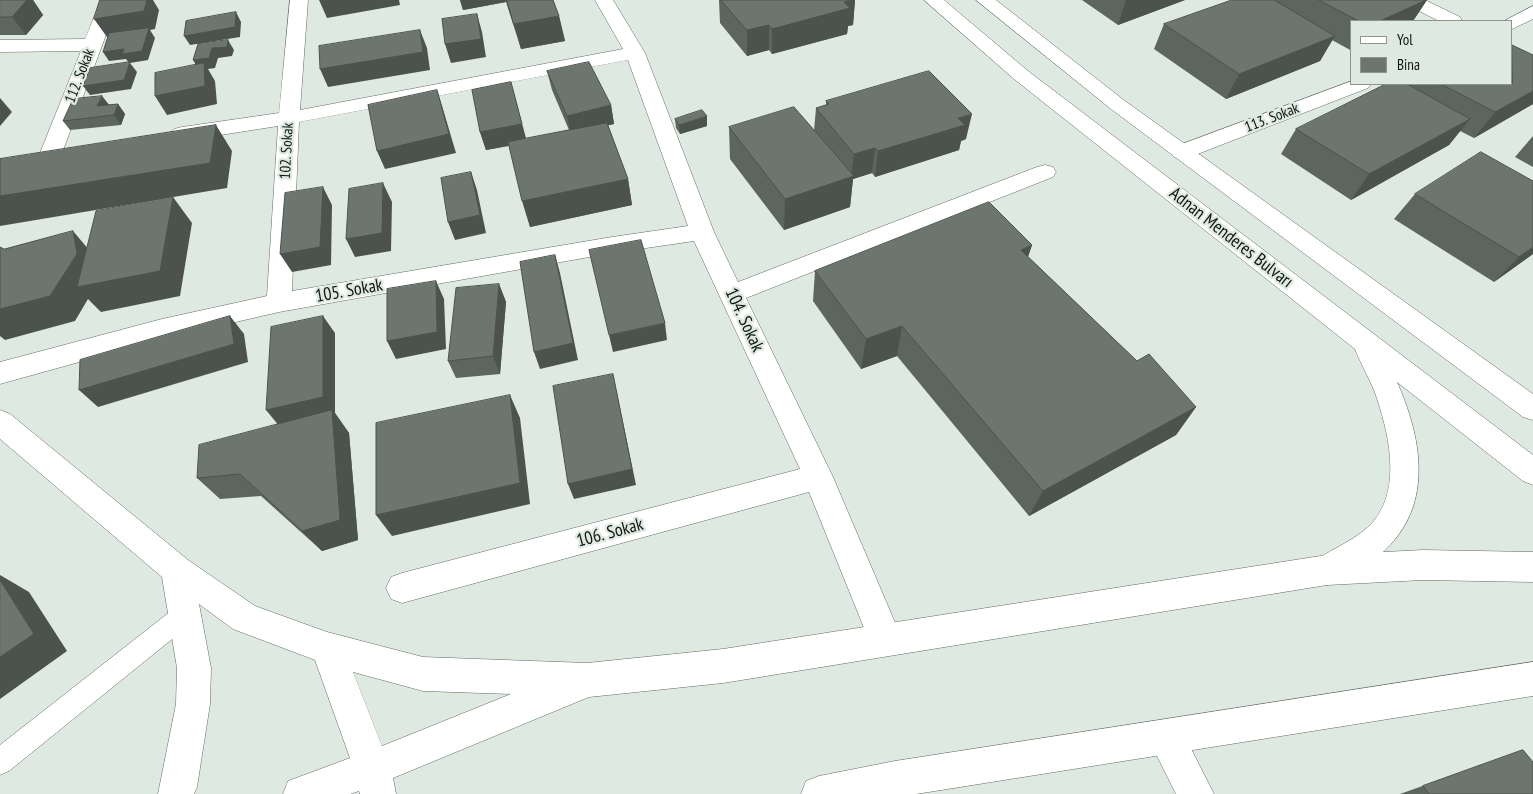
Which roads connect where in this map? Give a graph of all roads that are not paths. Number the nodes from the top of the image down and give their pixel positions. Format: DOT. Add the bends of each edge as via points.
graph roads {
  1 [pos="110,0"];
  2 [pos="298,0"];
  3 [pos="604,0"];
  4 [pos="933,0"];
  5 [pos="985,0"];
  6 [pos="1411,0"];
  7 [pos="1533,12"];
  8 [pos="1451,20"];
  9 [pos="1513,22"];
  10 [pos="92,44"];
  11 [pos="0,46"];
  12 [pos="635,52"];
  13 [pos="1359,85"];
  14 [pos="289,118"];
  15 [pos="165,136"];
  16 [pos="1182,152"];
  17 [pos="51,153"];
  18 [pos="1046,172"];
  19 [pos="702,232"];
  20 [pos="732,294"];
  21 [pos="279,303"];
  22 [pos="1364,341"];
  23 [pos="0,373"];
  24 [pos="1533,409"];
  25 [pos="0,422"];
  26 [pos="1533,472"];
  27 [pos="818,477"];
  28 [pos="1533,567"];
  29 [pos="177,570"];
  30 [pos="1327,570"];
  31 [pos="402,588"];
  32 [pos="184,615"];
  33 [pos="885,639"];
  34 [pos="328,648"];
  35 [pos="1533,679"];
  36 [pos="587,680"];
  37 [pos="1166,738"];
  38 [pos="0,762"];
  39 [pos="375,781"];
  40 [pos="176,794"];
  41 [pos="301,794"];
  42 [pos="819,794"];
  43 [pos="1196,794"];
  1 -- 10 [label="street, 112. Sokak"];
  2 -- 14 [label="street, 102. Sokak"];
  3 -- 12 [label="street, 104. Sokak"];
  4 -- 22 [label="street, Adnan Menderes Bulvarı" via="1021,75"];
  5 -- 16 [label="street"];
  6 -- 8 [label="street"];
  7 -- 9 [label="street"];
  10 -- 11 [label="street"];
  10 -- 17 [label="street, 112. Sokak"];
  12 -- 14 [label="street"];
  12 -- 19 [label="street, 104. Sokak"];
  13 -- 16 [label="street, 113. Sokak"];
  14 -- 15 [label="street"];
  14 -- 21 [label="street, 102. Sokak"];
  16 -- 24 [label="street"];
  18 -- 20 [label="street"];
  19 -- 20 [label="street, 104. Sokak"];
  19 -- 21 [label="street, 105. Sokak" via="612,244"];
  20 -- 27 [label="street, 104. Sokak"];
  21 -- 23 [label="street, 105. Sokak" via="162,329"];
  22 -- 26 [label="street, Adnan Menderes Bulvarı"];
  22 -- 30 [label="street" via="1384,377 1397,416 1403,443 1402,503 1384,532"];
  25 -- 29 [label="street"];
  27 -- 31 [label="street, 106. Sokak"];
  27 -- 33 [label="street, 104. Sokak"];
  28 -- 30 [label="street" via="1423,564"];
  29 -- 32 [label="street"];
  29 -- 34 [label="street" via="246,618"];
  30 -- 33 [label="street"];
  32 -- 38 [label="lane"];
  32 -- 40 [label="street" via="194,668 193,704"];
  33 -- 36 [label="street" via="723,666"];
  34 -- 36 [label="street" via="423,674"];
  34 -- 39 [label="street"];
  35 -- 37 [label="street"];
  36 -- 39 [label="street"];
  37 -- 42 [label="street" via="895,779"];
  37 -- 43 [label="street"];
  39 -- 41 [label="street"];
}
